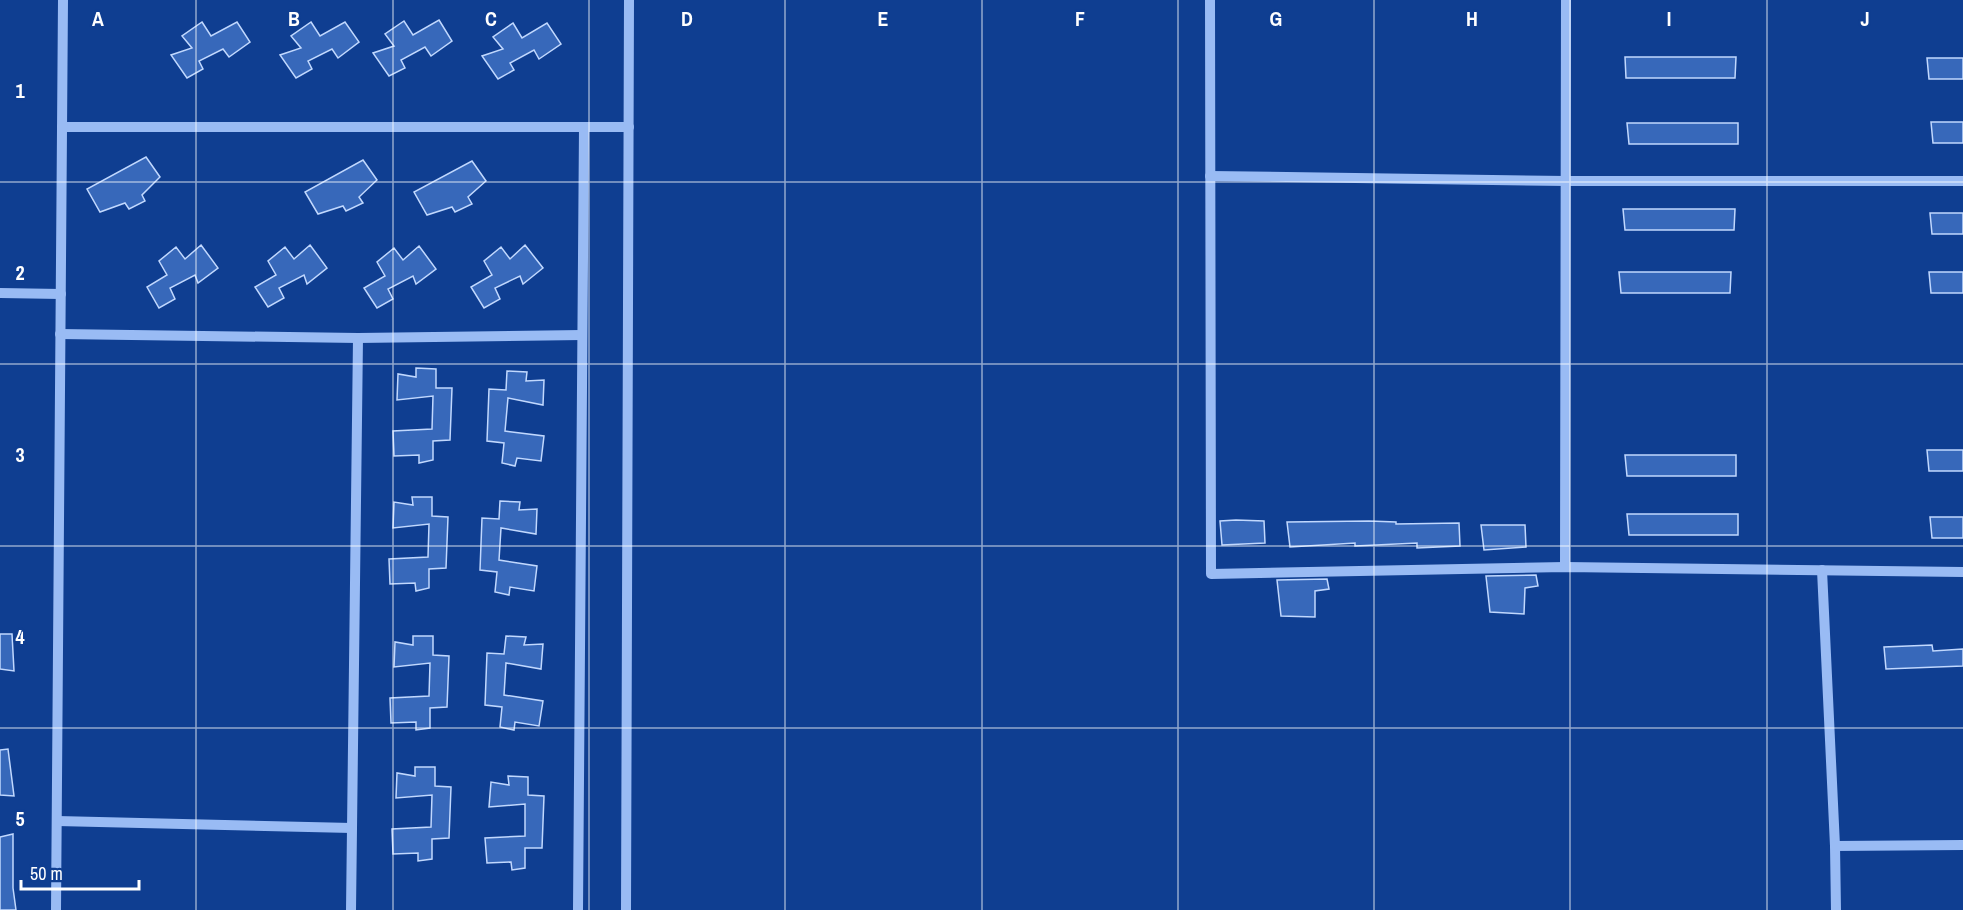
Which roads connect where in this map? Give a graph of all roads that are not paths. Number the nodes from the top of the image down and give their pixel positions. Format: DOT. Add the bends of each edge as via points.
graph roads {
  1 [pos="63,0"];
  2 [pos="629,0"];
  3 [pos="1210,0"];
  4 [pos="1566,0"];
  5 [pos="62,127"];
  6 [pos="584,127"];
  7 [pos="629,127"];
  8 [pos="1210,176"];
  9 [pos="1566,181"];
  10 [pos="1963,181"];
  11 [pos="0,293"];
  12 [pos="61,294"];
  13 [pos="60,334"];
  14 [pos="582,335"];
  15 [pos="358,338"];
  16 [pos="1565,567"];
  17 [pos="1822,570"];
  18 [pos="1963,572"];
  19 [pos="57,821"];
  20 [pos="352,828"];
  21 [pos="1963,845"];
  22 [pos="1835,846"];
  23 [pos="56,910"];
  24 [pos="351,910"];
  25 [pos="578,910"];
  26 [pos="626,910"];
  27 [pos="1836,910"];
  1 -- 5 [label="street"];
  2 -- 7 [label="street"];
  3 -- 8 [label="street"];
  4 -- 9 [label="street"];
  5 -- 6 [label="street"];
  5 -- 12 [label="street"];
  6 -- 7 [label="street"];
  6 -- 14 [label="street"];
  7 -- 26 [label="street"];
  8 -- 9 [label="street"];
  8 -- 16 [label="street" via="1211,574"];
  9 -- 10 [label="street"];
  9 -- 16 [label="street"];
  11 -- 12 [label="street"];
  12 -- 13 [label="street"];
  13 -- 15 [label="street"];
  13 -- 19 [label="street"];
  14 -- 15 [label="street"];
  14 -- 25 [label="street"];
  15 -- 20 [label="street"];
  16 -- 17 [label="street"];
  17 -- 18 [label="street"];
  17 -- 22 [label="street"];
  19 -- 20 [label="street"];
  19 -- 23 [label="street"];
  20 -- 24 [label="street"];
  21 -- 22 [label="street"];
  22 -- 27 [label="street"];
}
